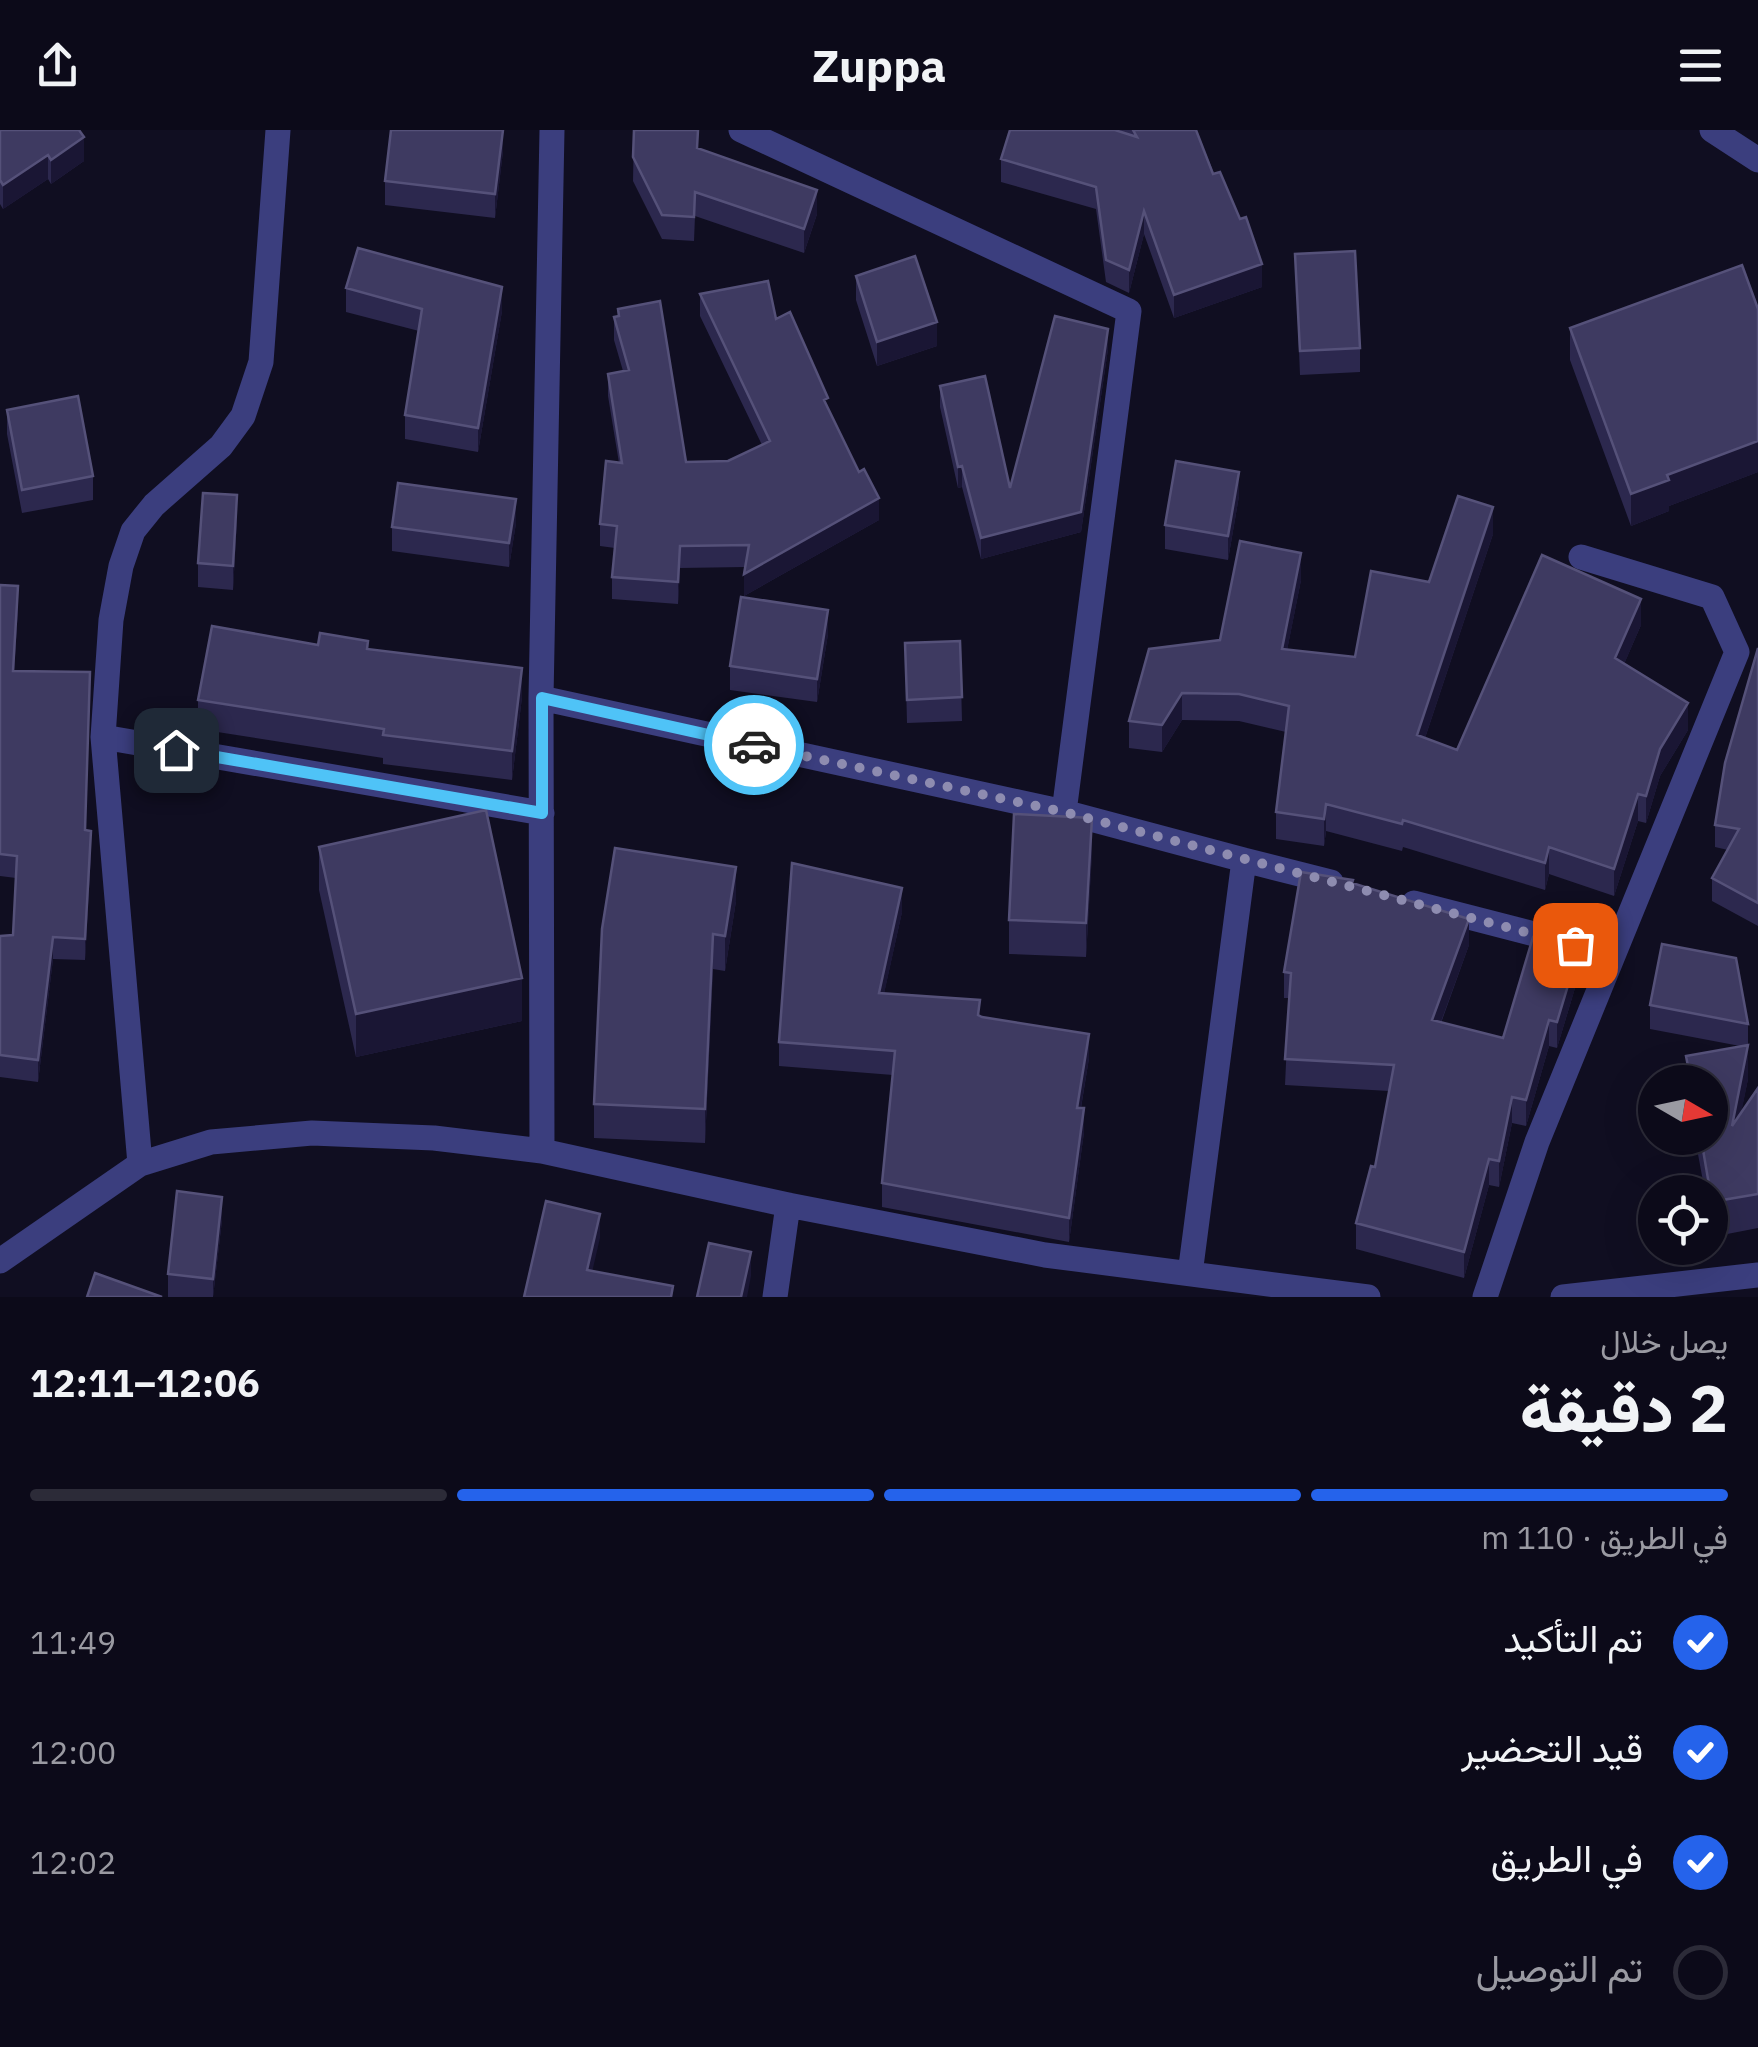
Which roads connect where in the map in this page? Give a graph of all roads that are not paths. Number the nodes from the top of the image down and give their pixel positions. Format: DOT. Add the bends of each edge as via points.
graph roads {
  1 [pos="278,130"];
  2 [pos="552,130"];
  3 [pos="741,130"];
  4 [pos="1712,130"];
  5 [pos="1758,160"];
  6 [pos="1581,557"];
  7 [pos="542,698"];
  8 [pos="103,737"];
  9 [pos="1064,812"];
  10 [pos="542,813"];
  11 [pos="1244,860"];
  12 [pos="1360,890"];
  13 [pos="1399,900"];
  14 [pos="1612,954"];
  15 [pos="542,1150"];
  16 [pos="140,1164"];
  17 [pos="788,1204"];
  18 [pos="0,1260"];
  19 [pos="1190,1274"];
  20 [pos="1758,1274"];
  21 [pos="775,1297"];
  22 [pos="1368,1297"];
  23 [pos="1485,1297"];
  24 [pos="1563,1297"];
  1 -- 8 [label="street" via="253,394 222,446 133,531 111,620"];
  2 -- 7 [label="street"];
  3 -- 9 [label="street" via="1128,311"];
  4 -- 5 [label="street"];
  6 -- 14 [label="street" via="1712,597 1737,652"];
  7 -- 9 [label="street"];
  7 -- 10 [label="street"];
  8 -- 10 [label="street"];
  8 -- 16 [label="street"];
  9 -- 11 [label="street"];
  10 -- 15 [label="street"];
  11 -- 12 [label="street"];
  11 -- 19 [label="street"];
  13 -- 14 [label="street"];
  14 -- 23 [label="street" via="1537,1142"];
  15 -- 16 [label="street" via="312,1134 212,1142"];
  15 -- 17 [label="street"];
  16 -- 18 [label="street"];
  17 -- 19 [label="street" via="1045,1255"];
  17 -- 21 [label="street"];
  19 -- 22 [label="street"];
  20 -- 24 [label="street"];
}
